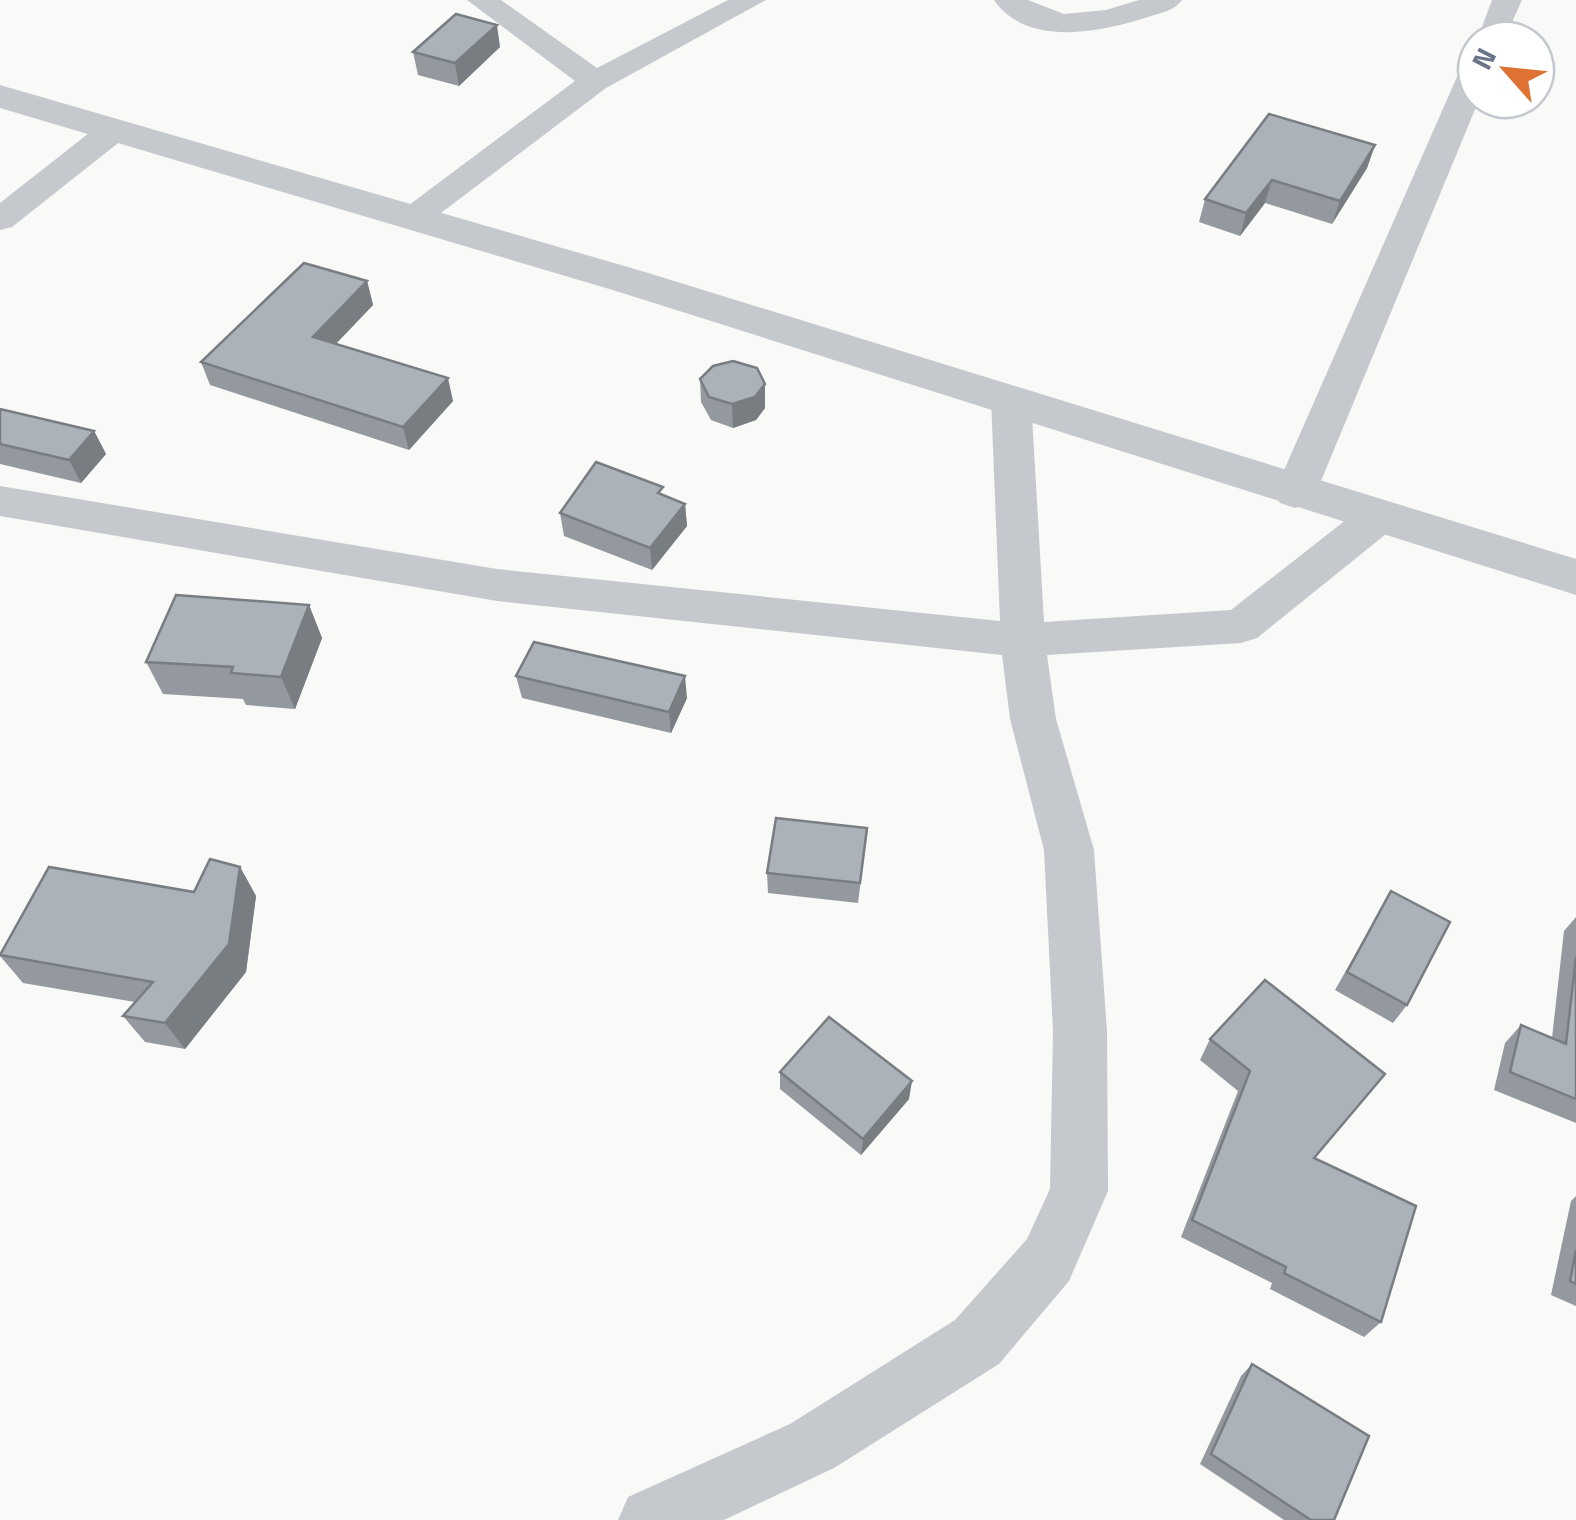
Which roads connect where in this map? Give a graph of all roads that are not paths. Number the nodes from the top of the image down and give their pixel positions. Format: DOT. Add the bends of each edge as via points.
graph roads {
  1 [pos="482,0"];
  2 [pos="750,0"];
  3 [pos="1008,0"];
  4 [pos="1166,0"];
  5 [pos="595,81"];
  6 [pos="0,96"];
  7 [pos="1456,116"];
  8 [pos="115,129"];
  9 [pos="413,218"];
  10 [pos="0,220"];
  11 [pos="1011,400"];
  12 [pos="1294,492"];
  13 [pos="0,502"];
  14 [pos="1376,520"];
  15 [pos="1576,577"];
  16 [pos="1023,640"];
  17 [pos="651,1520"];
  1 -- 5 [label="street"];
  2 -- 5 [label="street"];
  3 -- 4 [label="street" via="1030,17 1067,22"];
  5 -- 9 [label="street"];
  6 -- 8 [label="street"];
  7 -- 12 [label="street"];
  8 -- 9 [label="street"];
  8 -- 10 [label="street"];
  9 -- 11 [label="street"];
  11 -- 12 [label="street"];
  11 -- 16 [label="street"];
  12 -- 14 [label="street"];
  13 -- 16 [label="street" via="497,585"];
  14 -- 15 [label="street"];
  14 -- 16 [label="street" via="1241,626"];
  16 -- 17 [label="street" via="1034,718 1069,850 1080,1032 1079,1191 1048,1260 977,1342 812,1446"];
}
